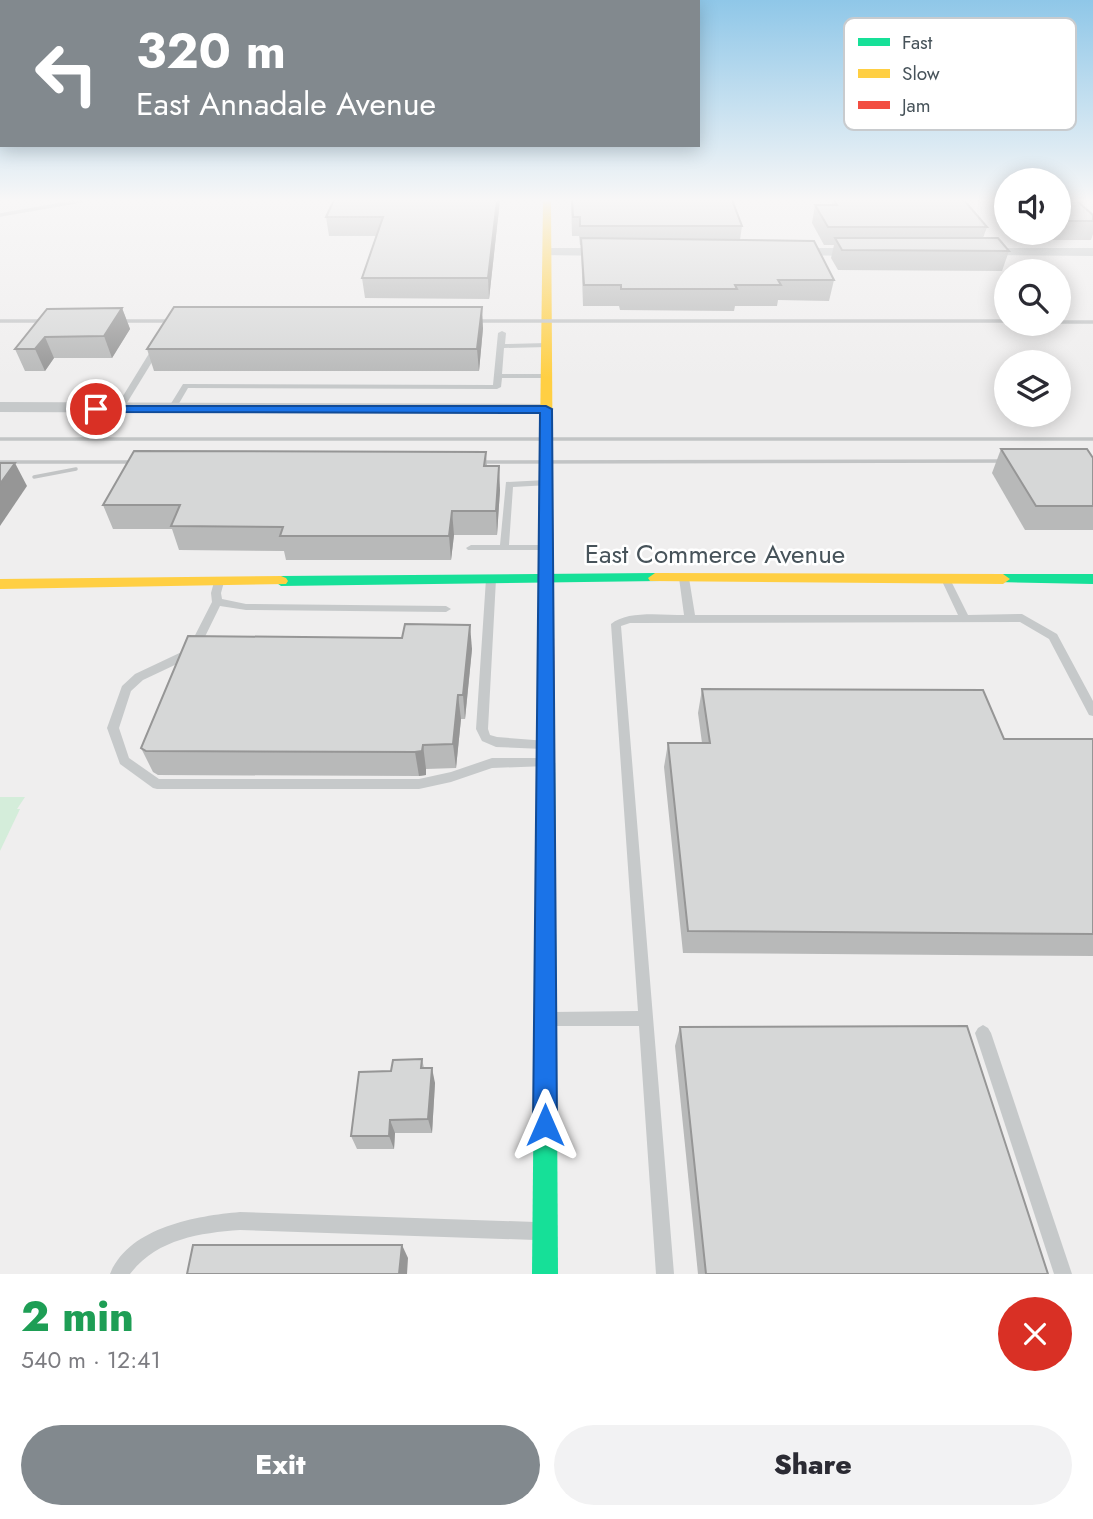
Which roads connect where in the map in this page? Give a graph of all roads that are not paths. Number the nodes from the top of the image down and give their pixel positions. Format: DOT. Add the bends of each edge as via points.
graph roads {
  1 [pos="547,259"];
  2 [pos="502,333"];
  3 [pos="163,339"];
  4 [pos="547,345"];
  5 [pos="501,346"];
  6 [pos="498,376"];
  7 [pos="546,376"];
  8 [pos="377,387"];
  9 [pos="298,388"];
  10 [pos="0,407"];
  11 [pos="119,409"];
  12 [pos="546,409"];
  13 [pos="171,410"];
  14 [pos="289,410"];
  15 [pos="371,410"];
  16 [pos="546,483"];
  17 [pos="471,548"];
  18 [pos="504,548"];
  19 [pos="546,548"];
  20 [pos="546,578"];
  21 [pos="684,578"];
  22 [pos="491,579"];
  23 [pos="946,579"];
  24 [pos="1093,579"];
  25 [pos="219,582"];
  26 [pos="0,584"];
  27 [pos="217,602"];
  28 [pos="446,610"];
  29 [pos="690,619"];
  30 [pos="965,619"];
  31 [pos="1093,712"];
  32 [pos="546,744"];
  33 [pos="546,763"];
  34 [pos="646,1018"];
  35 [pos="546,1019"];
  36 [pos="983,1033"];
  37 [pos="545,1232"];
  38 [pos="119,1274"];
  39 [pos="545,1274"];
  40 [pos="665,1274"];
  41 [pos="1063,1274"];
  1 -- 4 [label="street"];
  2 -- 5 [label="lane"];
  3 -- 11 [label="lane"];
  4 -- 5 [label="lane"];
  4 -- 7 [label="street"];
  5 -- 6 [label="lane"];
  6 -- 7 [label="lane"];
  6 -- 8 [label="lane" via="497,387"];
  7 -- 12 [label="street"];
  8 -- 9 [label="lane"];
  8 -- 15 [label="lane"];
  9 -- 13 [label="lane" via="186,386"];
  9 -- 14 [label="lane"];
  10 -- 11 [label="street"];
  11 -- 13 [label="street"];
  12 -- 15 [label="street"];
  12 -- 16 [label="street"];
  13 -- 14 [label="street"];
  14 -- 15 [label="street"];
  16 -- 18 [label="lane" via="509,484"];
  16 -- 19 [label="street"];
  17 -- 18 [label="lane"];
  18 -- 19 [label="lane"];
  19 -- 20 [label="street"];
  20 -- 21 [label="street, East Commerce Avenue"];
  20 -- 22 [label="street, East Commerce Avenue"];
  20 -- 32 [label="street"];
  21 -- 23 [label="street, East Commerce Avenue"];
  21 -- 29 [label="lane"];
  22 -- 25 [label="street, East Commerce Avenue"];
  22 -- 32 [label="lane" via="481,716 486,738"];
  23 -- 24 [label="street, East Commerce Avenue"];
  23 -- 30 [label="lane"];
  25 -- 26 [label="street, East Commerce Avenue"];
  25 -- 27 [label="lane"];
  27 -- 28 [label="lane" via="246,607"];
  27 -- 33 [label="lane" via="192,652 139,677 126,689 113,728 124,761 157,784 419,784 492,763"];
  29 -- 30 [label="lane"];
  29 -- 34 [label="lane" via="629,619 616,624"];
  30 -- 31 [label="lane" via="1022,618 1053,637"];
  32 -- 33 [label="street"];
  33 -- 35 [label="street"];
  34 -- 35 [label="lane"];
  34 -- 40 [label="lane"];
  35 -- 37 [label="street"];
  36 -- 41 [label="lane"];
  37 -- 38 [label="lane" via="240,1221 198,1224 152,1241"];
  37 -- 39 [label="street"];
}
